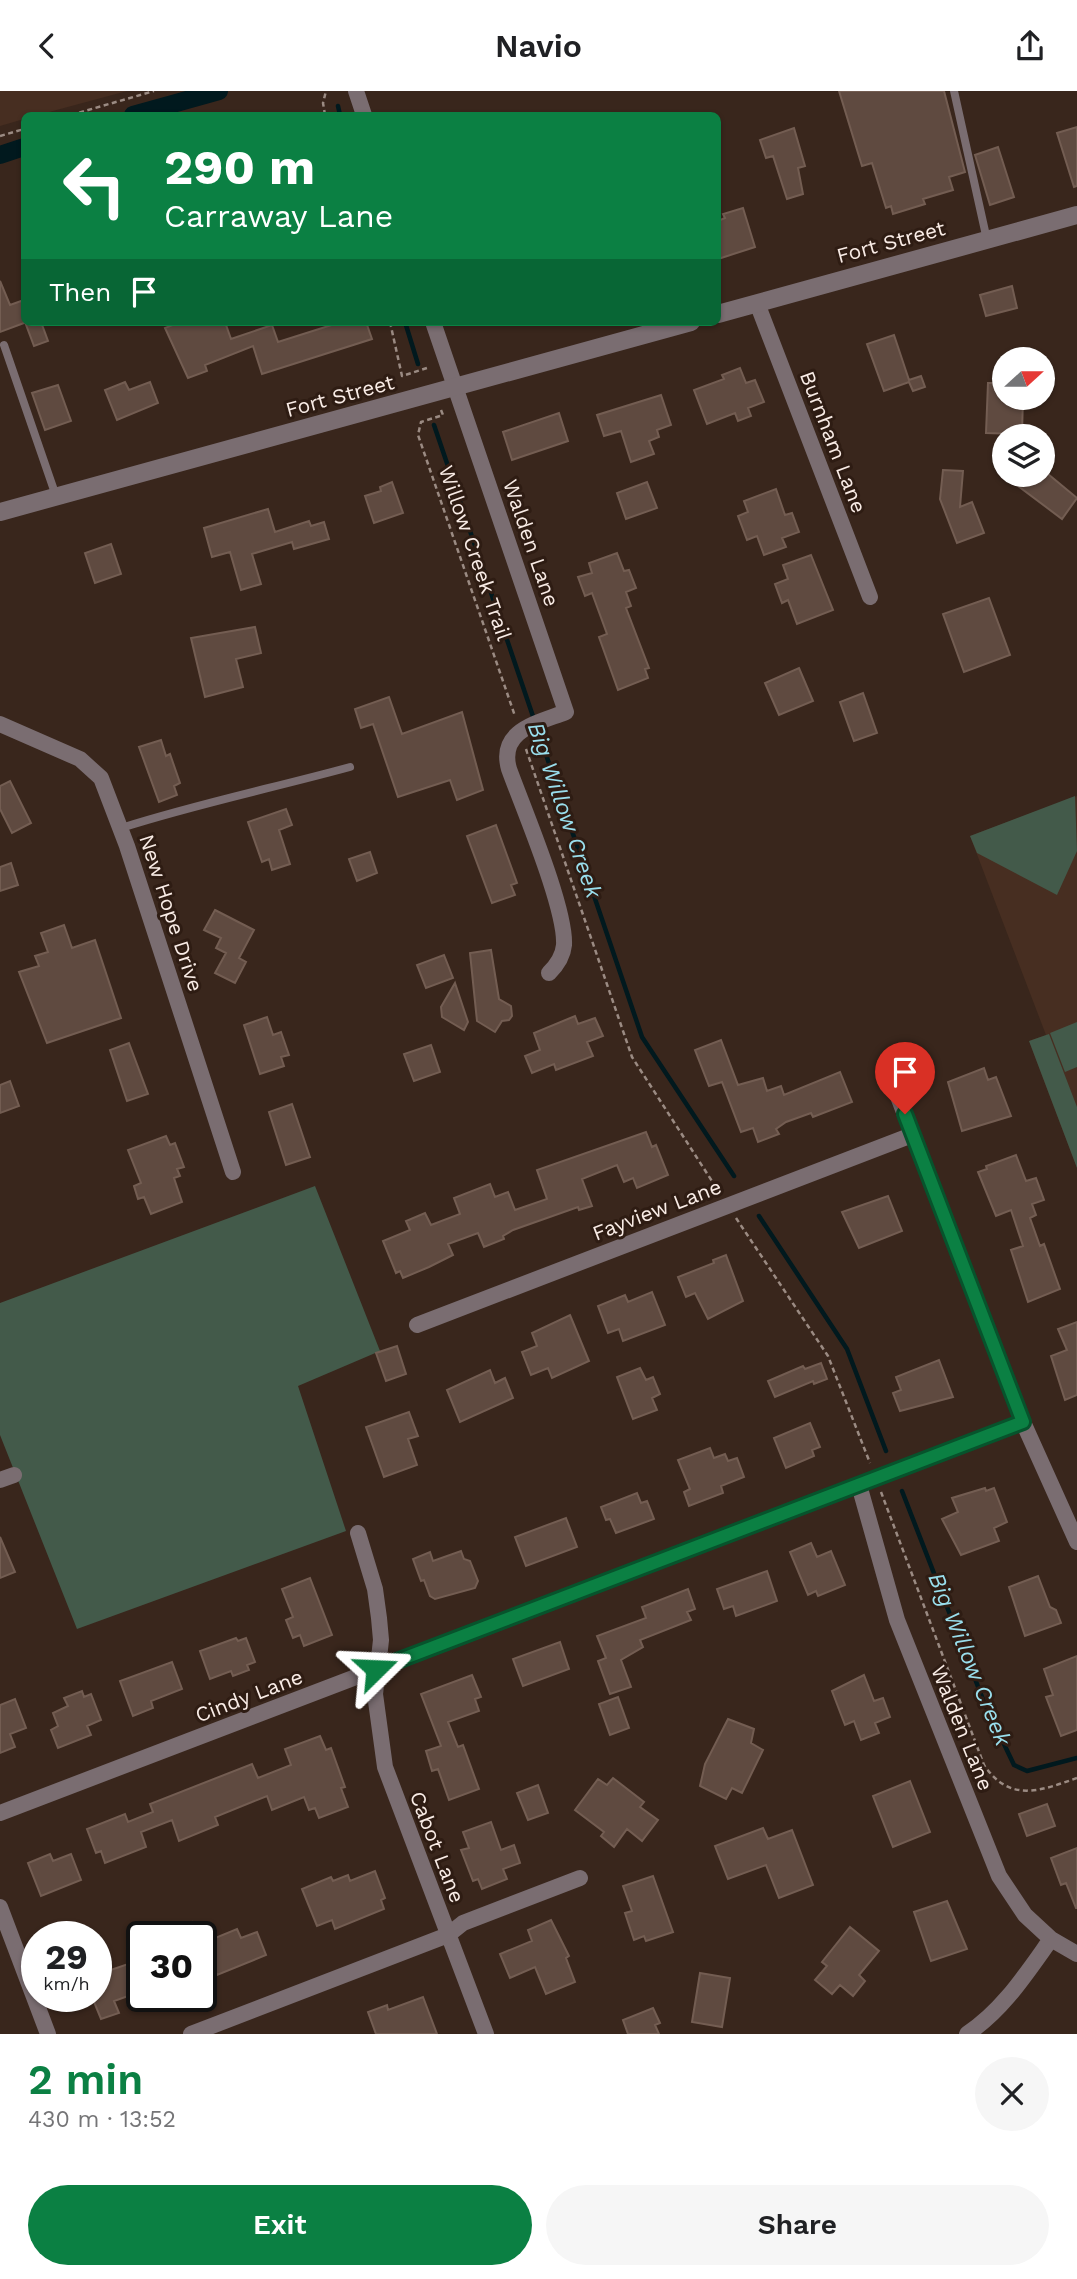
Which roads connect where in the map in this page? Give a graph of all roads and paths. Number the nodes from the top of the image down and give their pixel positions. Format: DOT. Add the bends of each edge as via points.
graph roads {
  1 [pos="154,91"];
  2 [pos="326,91"];
  3 [pos="356,91"];
  4 [pos="954,91"];
  5 [pos="81,112"];
  6 [pos="324,112"];
  7 [pos="363,112"];
  8 [pos="21,130"];
  9 [pos="0,136"];
  10 [pos="1077,215"];
  11 [pos="987,240"];
  12 [pos="757,303"];
  13 [pos="721,313"];
  14 [pos="391,326"];
  15 [pos="434,326"];
  16 [pos="677,326"];
  17 [pos="4,345"];
  18 [pos="431,367"];
  19 [pos="456,389"];
  20 [pos="442,412"];
  21 [pos="56,496"];
  22 [pos="0,512"];
  23 [pos="870,597"];
  24 [pos="0,724"];
  25 [pos="520,729"];
  26 [pos="349,767"];
  27 [pos="121,828"];
  28 [pos="550,973"];
  29 [pos="897,1094"];
  30 [pos="912,1135"];
  31 [pos="233,1172"];
  32 [pos="721,1196"];
  33 [pos="734,1214"];
  34 [pos="417,1325"];
  35 [pos="1023,1422"];
  36 [pos="871,1467"];
  37 [pos="859,1485"];
  38 [pos="880,1490"];
  39 [pos="358,1533"];
  40 [pos="1077,1542"];
  41 [pos="376,1669"];
  42 [pos="1077,1778"];
  43 [pos="0,1813"];
  44 [pos="580,1878"];
  45 [pos="0,1907"];
  46 [pos="448,1935"];
  47 [pos="1051,1939"];
  48 [pos="1077,1954"];
  49 [pos="48,2034"];
  50 [pos="191,2034"];
  51 [pos="486,2034"];
  52 [pos="967,2034"];
  1 -- 5 [label="path"];
  2 -- 6 [label="path"];
  3 -- 7 [label="street"];
  4 -- 11 [label="lane"];
  8 -- 9 [label="path"];
  10 -- 11 [label="street, Fort Street"];
  11 -- 12 [label="street, Fort Street"];
  12 -- 13 [label="street, Fort Street"];
  12 -- 23 [label="street, Burnham Lane"];
  14 -- 18 [label="path" via="402,376"];
  15 -- 19 [label="street, Walden Lane"];
  16 -- 19 [label="street, Fort Street"];
  17 -- 21 [label="lane"];
  19 -- 21 [label="street, Fort Street"];
  19 -- 25 [label="street, Walden Lane" via="561,714"];
  20 -- 25 [label="path, Willow Creek Trail" via="421,422 418,435"];
  21 -- 22 [label="street, Fort Street"];
  24 -- 27 [label="street, New Hope Drive" via="90,765 101,778"];
  25 -- 28 [label="street" via="508,744 507,761 560,917 564,947"];
  25 -- 32 [label="path, Willow Creek Trail" via="632,1057"];
  26 -- 27 [label="lane"];
  27 -- 31 [label="street, New Hope Drive"];
  29 -- 30 [label="street"];
  30 -- 34 [label="street, Fayview Lane"];
  30 -- 35 [label="street"];
  33 -- 36 [label="path" via="828,1356"];
  35 -- 37 [label="street, Cindy Lane"];
  35 -- 40 [label="street"];
  37 -- 41 [label="street, Cindy Lane"];
  37 -- 47 [label="street, Walden Lane" via="897,1620 996,1869 1025,1915"];
  38 -- 42 [label="path" via="991,1776 1008,1788 1029,1792"];
  39 -- 41 [label="street, Cabot Lane" via="375,1589 381,1640"];
  41 -- 43 [label="street, Cindy Lane"];
  41 -- 46 [label="street, Cabot Lane" via="374,1694 385,1767"];
  44 -- 46 [label="street" via="463,1923"];
  45 -- 49 [label="street"];
  46 -- 50 [label="street"];
  46 -- 51 [label="street, Cabot Lane"];
  47 -- 48 [label="street, Walden Lane"];
  47 -- 52 [label="street" via="1005,2001"];
}
